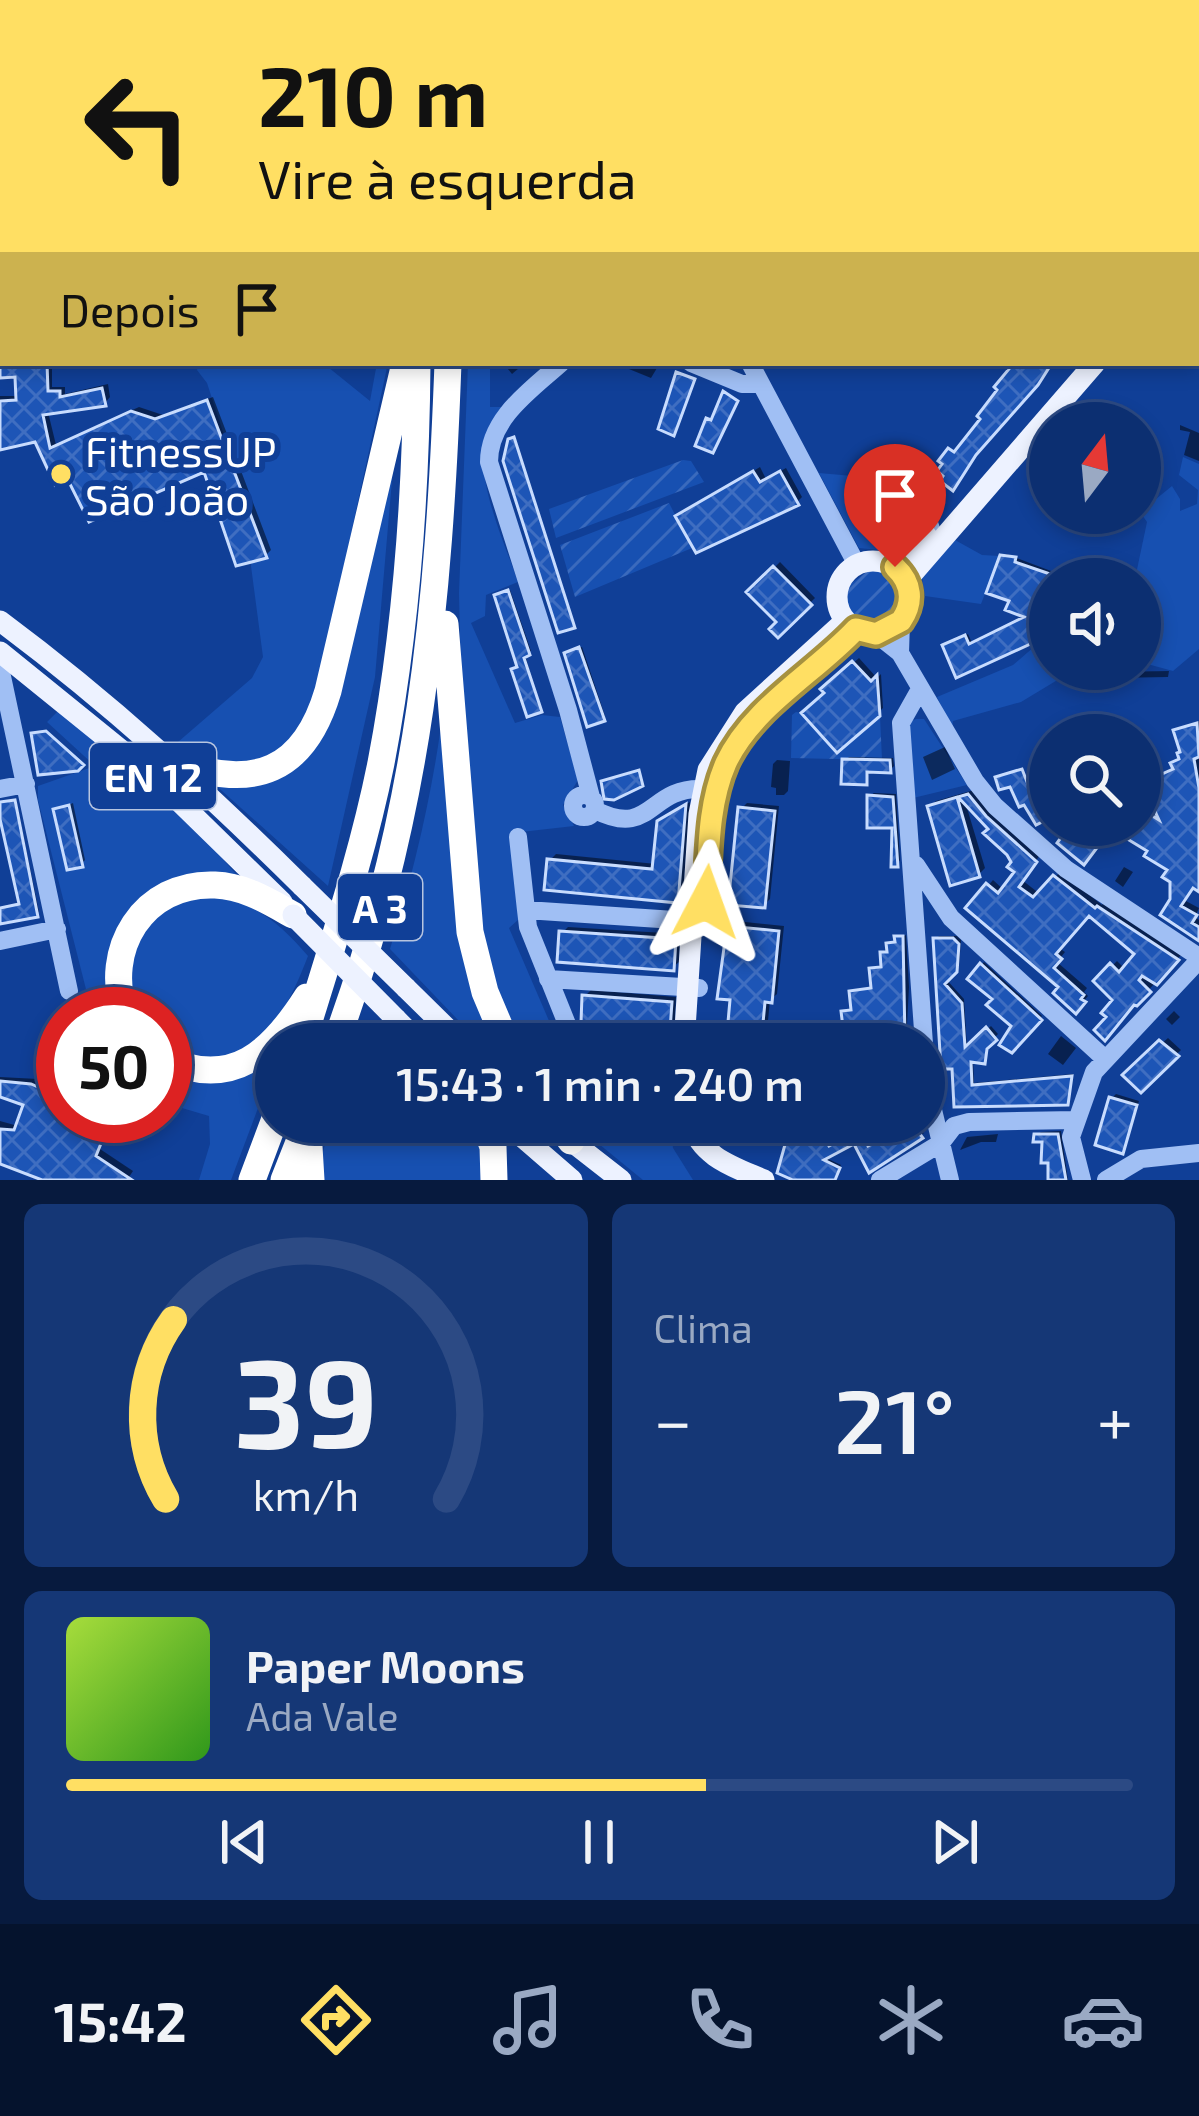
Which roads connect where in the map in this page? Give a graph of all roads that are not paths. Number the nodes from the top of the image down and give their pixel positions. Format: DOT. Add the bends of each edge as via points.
graph roads {
  1 [pos="403,366"];
  2 [pos="417,366"];
  3 [pos="448,366"];
  4 [pos="558,366"];
  5 [pos="698,366"];
  6 [pos="752,366"];
  7 [pos="1073,366"];
  8 [pos="1092,366"];
  9 [pos="761,384"];
  10 [pos="928,488"];
  11 [pos="931,529"];
  12 [pos="440,560"];
  13 [pos="857,565"];
  14 [pos="900,574"];
  15 [pos="901,621"];
  16 [pos="859,628"];
  17 [pos="9,632"];
  18 [pos="900,653"];
  19 [pos="4,660"];
  20 [pos="31,676"];
  21 [pos="919,691"];
  22 [pos="9,699"];
  23 [pos="176,763"];
  24 [pos="26,784"];
  25 [pos="0,789"];
  26 [pos="702,789"];
  27 [pos="518,837"];
  28 [pos="913,859"];
  29 [pos="526,910"];
  30 [pos="293,915"];
  31 [pos="698,922"];
  32 [pos="57,929"];
  33 [pos="0,941"];
  34 [pos="1199,958"];
  35 [pos="326,962"];
  36 [pos="548,979"];
  37 [pos="68,987"];
  38 [pos="118,987"];
  39 [pos="693,988"];
  40 [pos="308,1023"];
  41 [pos="342,1023"];
  42 [pos="400,1023"];
  43 [pos="442,1023"];
  44 [pos="498,1023"];
  45 [pos="566,1023"];
  46 [pos="687,1023"];
  47 [pos="695,1023"];
  48 [pos="923,1023"];
  49 [pos="1104,1058"];
  50 [pos="192,1065"];
  51 [pos="1076,1120"];
  52 [pos="945,1138"];
  53 [pos="266,1143"];
  54 [pos="299,1143"];
  55 [pos="308,1143"];
  56 [pos="492,1143"];
  57 [pos="529,1143"];
  58 [pos="577,1143"];
  59 [pos="686,1143"];
  60 [pos="700,1143"];
  61 [pos="941,1143"];
  62 [pos="1199,1153"];
  63 [pos="1079,1171"];
  64 [pos="1112,1175"];
  65 [pos="749,1178"];
  66 [pos="252,1180"];
  67 [pos="284,1180"];
  68 [pos="311,1180"];
  69 [pos="494,1180"];
  70 [pos="572,1180"];
  71 [pos="621,1180"];
  72 [pos="880,1180"];
  73 [pos="950,1180"];
  1 -- 23 [label="highway" via="328,691 310,735 292,756 255,774 223,777"];
  2 -- 35 [label="highway, A 3" via="393,690 370,814"];
  3 -- 12 [label="highway, A 3"];
  4 -- 26 [label="street" via="501,421 489,462 593,803 634,821 672,793"];
  5 -- 9 [label="street"];
  6 -- 9 [label="street"];
  7 -- 11 [label="main road"];
  8 -- 14 [label="main road"];
  9 -- 13 [label="street"];
  10 -- 11 [label="street"];
  11 -- 14 [label="main road"];
  12 -- 41 [label="highway, A 3" via="408,796"];
  12 -- 44 [label="highway" via="470,932"];
  13 -- 14 [label="main road" via="876,561"];
  13 -- 16 [label="main road" via="837,601"];
  14 -- 15 [label="main road" via="909,605"];
  15 -- 16 [label="main road"];
  15 -- 18 [label="street"];
  16 -- 18 [label="street"];
  16 -- 26 [label="main road" via="733,726"];
  16 -- 31 [label="main road" via="733,750 713,811"];
  17 -- 19 [label="main road, EN 12"];
  17 -- 23 [label="main road, EN 12"];
  18 -- 21 [label="street"];
  19 -- 20 [label="main road, EN 12"];
  19 -- 22 [label="street"];
  20 -- 22 [label="street" via="14,682"];
  20 -- 30 [label="main road, EN 12" via="152,775"];
  21 -- 28 [label="street" via="901,723"];
  21 -- 34 [label="street" via="1015,828"];
  22 -- 24 [label="street"];
  23 -- 43 [label="main road, EN 12, bridge"];
  24 -- 25 [label="street"];
  24 -- 32 [label="street"];
  26 -- 31 [label="main road"];
  27 -- 29 [label="street"];
  28 -- 48 [label="street"];
  28 -- 49 [label="street" via="952,918"];
  29 -- 31 [label="street"];
  29 -- 36 [label="street"];
  30 -- 38 [label="highway" via="228,886 198,885 162,898 135,921 118,955"];
  30 -- 42 [label="main road, EN 12, bridge"];
  31 -- 39 [label="main road"];
  32 -- 33 [label="street"];
  32 -- 37 [label="street"];
  34 -- 49 [label="street"];
  35 -- 40 [label="highway, A 3"];
  35 -- 50 [label="highway" via="261,1054 212,1070"];
  36 -- 39 [label="street"];
  36 -- 45 [label="street"];
  39 -- 46 [label="main road"];
  39 -- 47 [label="main road"];
  49 -- 51 [label="street"];
  51 -- 52 [label="street" via="969,1121"];
  51 -- 63 [label="street"];
  53 -- 66 [label="highway"];
  54 -- 67 [label="highway"];
  55 -- 68 [label="highway"];
  56 -- 69 [label="highway"];
  57 -- 70 [label="main road"];
  58 -- 71 [label="main road"];
  59 -- 65 [label="main road" via="690,1153"];
  60 -- 65 [label="main road"];
  61 -- 72 [label="street"];
  61 -- 73 [label="street"];
  62 -- 64 [label="street" via="1141,1159"];
  63 -- 64 [label="street"];
}
